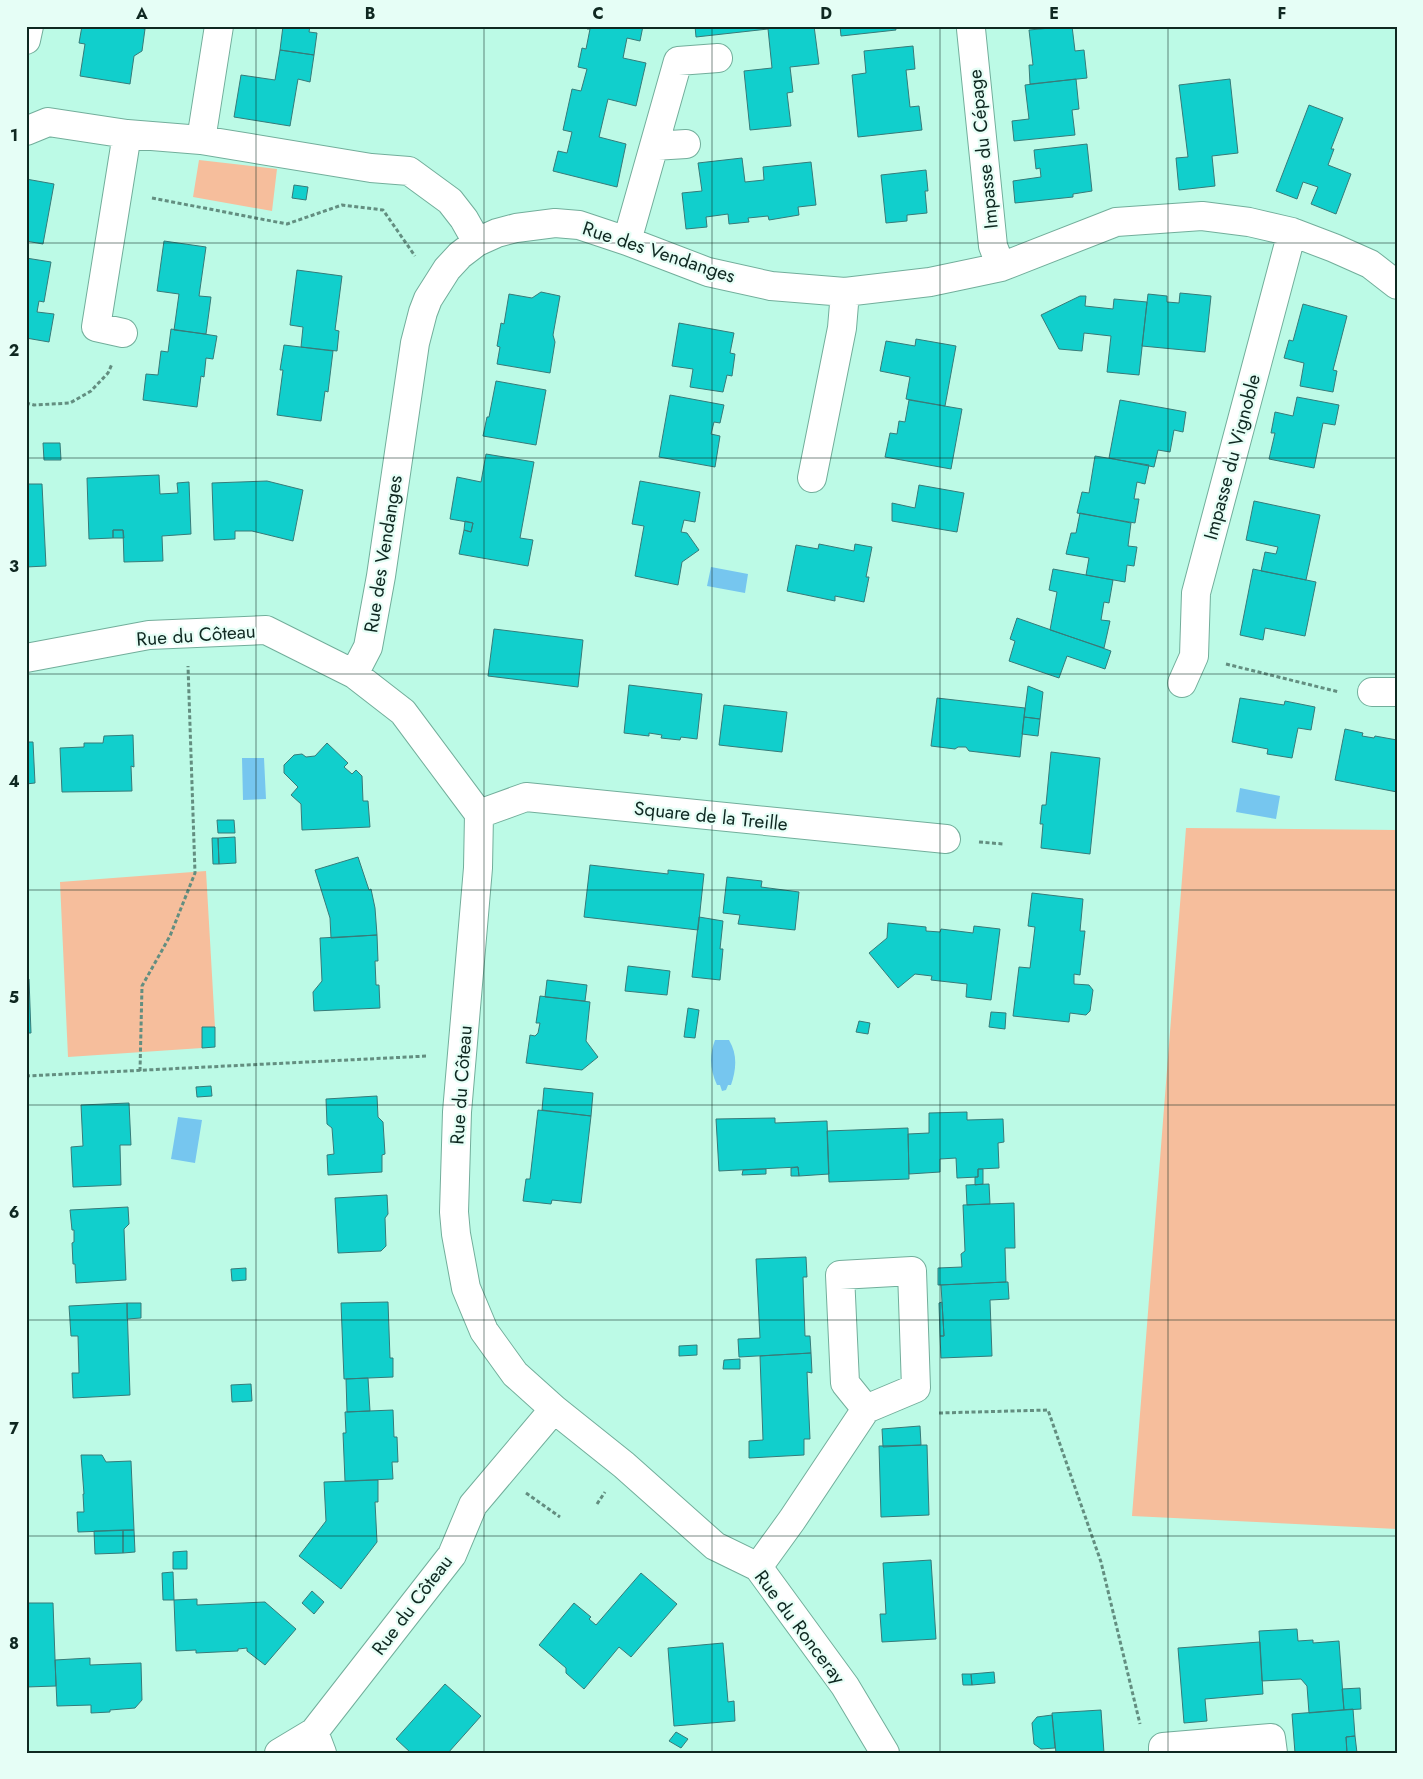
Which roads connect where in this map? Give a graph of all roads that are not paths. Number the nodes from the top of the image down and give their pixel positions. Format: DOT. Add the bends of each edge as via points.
graph roads {
  1 [pos="28,26"];
  2 [pos="218,26"];
  3 [pos="971,29"];
  4 [pos="26,40"];
  5 [pos="718,58"];
  6 [pos="26,131"];
  7 [pos="127,134"];
  8 [pos="201,140"];
  9 [pos="686,144"];
  10 [pos="654,146"];
  11 [pos="1292,232"];
  12 [pos="627,241"];
  13 [pos="477,242"];
  14 [pos="1000,267"];
  15 [pos="1397,285"];
  16 [pos="845,292"];
  17 [pos="123,333"];
  18 [pos="812,478"];
  19 [pos="26,658"];
  20 [pos="354,674"];
  21 [pos="1182,683"];
  22 [pos="479,814"];
  23 [pos="946,839"];
  24 [pos="554,1409"];
  25 [pos="866,1409"];
  26 [pos="758,1567"];
  27 [pos="318,1742"];
  28 [pos="1163,1750"];
  29 [pos="279,1753"];
  30 [pos="886,1753"];
  31 [pos="1273,1753"];
  1 -- 4 [label="street"];
  2 -- 8 [label="street"];
  3 -- 14 [label="street, Impasse du Cépage" via="993,246"];
  5 -- 10 [label="street" via="678,61"];
  6 -- 7 [label="street" via="48,122"];
  7 -- 8 [label="street"];
  7 -- 17 [label="street" via="96,327"];
  8 -- 13 [label="street" via="409,171 450,201"];
  9 -- 10 [label="street"];
  10 -- 12 [label="street"];
  11 -- 14 [label="street, Rue des Vendanges" via="1202,216 1116,222"];
  11 -- 15 [label="street, Rue des Vendanges" via="1370,264"];
  11 -- 21 [label="street, Impasse du Vignoble" via="1196,593 1194,656"];
  12 -- 13 [label="street, Rue des Vendanges" via="579,226 555,223 497,232"];
  12 -- 16 [label="street, Rue des Vendanges" via="708,272 771,286"];
  13 -- 20 [label="street, Rue des Vendanges" via="446,269 423,312 415,343 380,585 368,647"];
  14 -- 16 [label="street, Rue des Vendanges" via="930,282"];
  16 -- 18 [label="street" via="842,328"];
  19 -- 20 [label="street, Rue du Côteau" via="149,635 266,630"];
  20 -- 22 [label="street, Rue du Côteau" via="403,712"];
  22 -- 23 [label="street, Square de la Treille" via="526,797"];
  22 -- 24 [label="street, Rue du Côteau" via="478,868 457,1112 456,1234 466,1288 484,1331 515,1374"];
  24 -- 26 [label="street, Rue du Ronceray" via="624,1464 715,1546"];
  24 -- 27 [label="street, Rue du Côteau" via="473,1505 452,1556"];
  25 -- 25 [label="street" via="916,1388 912,1271 840,1275 845,1382"];
  25 -- 26 [label="street"];
  26 -- 30 [label="street, Rue du Ronceray" via="845,1686"];
  27 -- 29 [label="street, Rue du Côteau"];
  28 -- 31 [label="street" via="1271,1738"];
}
